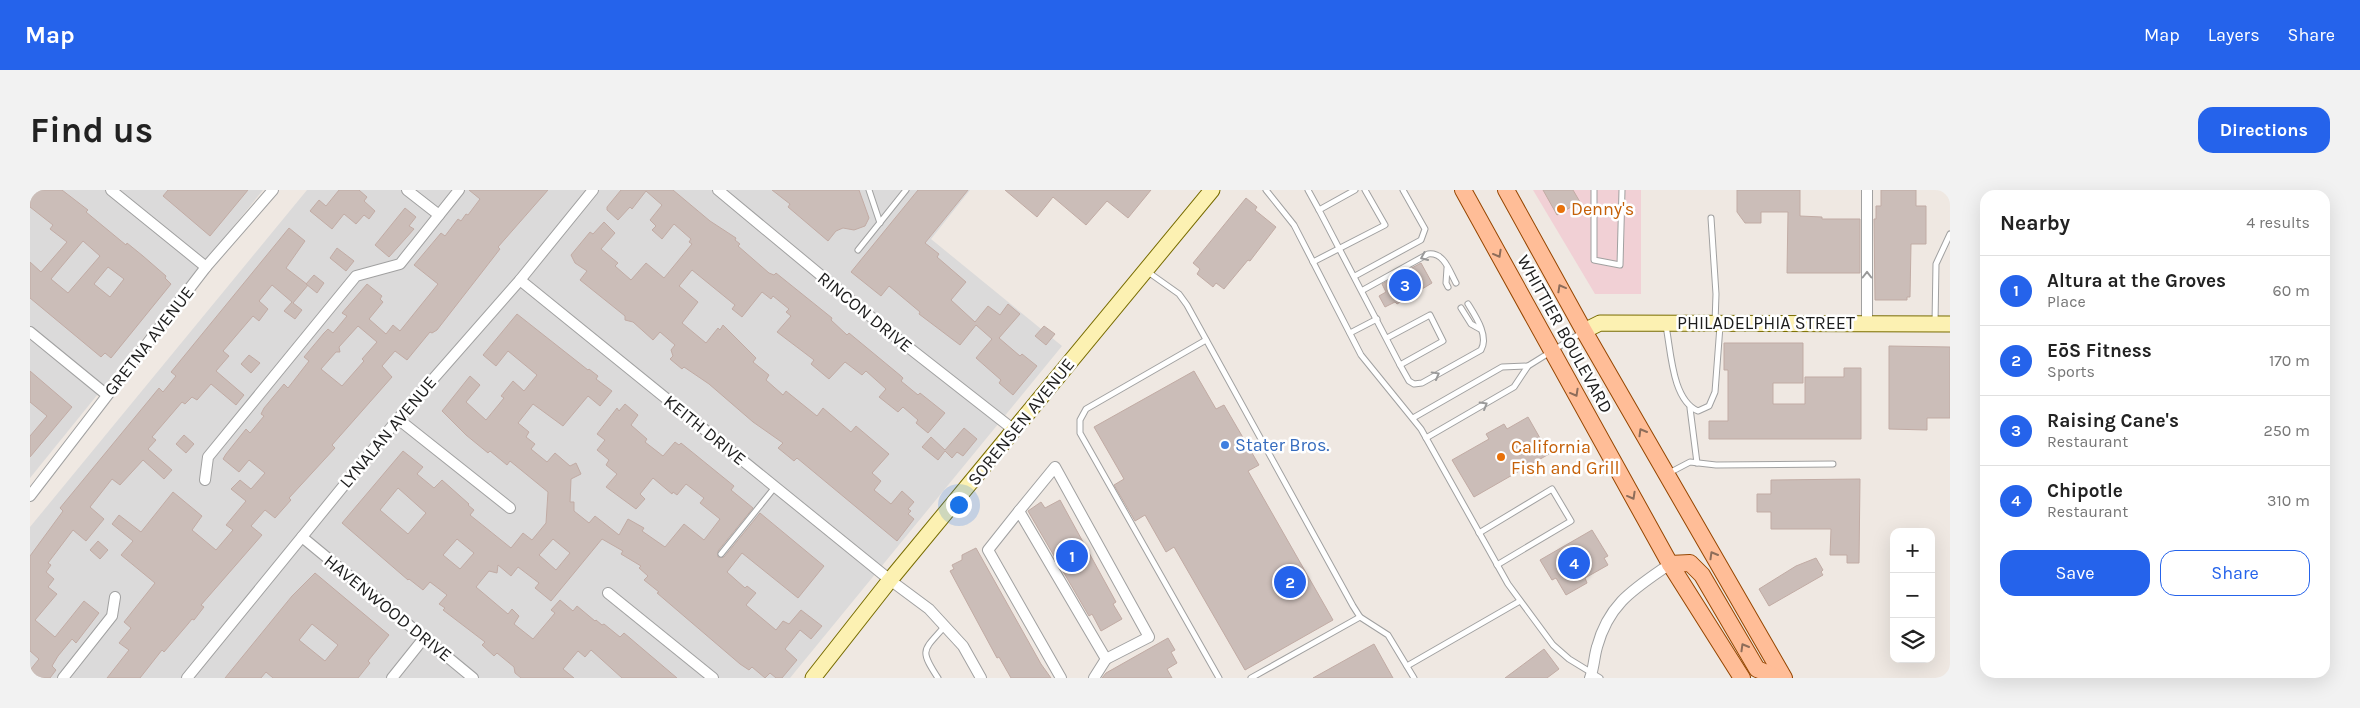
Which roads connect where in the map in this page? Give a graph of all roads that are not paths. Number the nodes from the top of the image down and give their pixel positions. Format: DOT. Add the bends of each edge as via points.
graph roads {
  1 [pos="111,190"];
  2 [pos="273,190"];
  3 [pos="407,190"];
  4 [pos="459,190"];
  5 [pos="593,190"];
  6 [pos="718,190"];
  7 [pos="869,190"];
  8 [pos="906,190"];
  9 [pos="1212,190"];
  10 [pos="1266,190"];
  11 [pos="1308,190"];
  12 [pos="1355,190"];
  13 [pos="1365,190"];
  14 [pos="1403,190"];
  15 [pos="1463,190"];
  16 [pos="1506,190"];
  17 [pos="1594,190"];
  18 [pos="1622,190"];
  19 [pos="1867,190"];
  20 [pos="1319,210"];
  21 [pos="439,215"];
  22 [pos="1711,218"];
  23 [pos="880,223"];
  24 [pos="1950,234"];
  25 [pos="1340,249"];
  26 [pos="858,250"];
  27 [pos="1313,262"];
  28 [pos="1447,267"];
  29 [pos="206,268"];
  30 [pos="1146,271"];
  31 [pos="1355,276"];
  32 [pos="520,280"];
  33 [pos="1456,283"];
  34 [pos="1448,286"];
  35 [pos="1363,290"];
  36 [pos="1468,304"];
  37 [pos="1461,308"];
  38 [pos="1377,319"];
  39 [pos="1666,323"];
  40 [pos="1718,323"];
  41 [pos="1867,324"];
  42 [pos="1942,324"];
  43 [pos="1480,329"];
  44 [pos="1584,331"];
  45 [pos="30,332"];
  46 [pos="1350,333"];
  47 [pos="1387,338"];
  48 [pos="1206,340"];
  49 [pos="1552,350"];
  50 [pos="1400,365"];
  51 [pos="1528,366"];
  52 [pos="106,395"];
  53 [pos="1690,408"];
  54 [pos="1413,418"];
  55 [pos="398,419"];
  56 [pos="1014,430"];
  57 [pos="1426,438"];
  58 [pos="1697,462"];
  59 [pos="1832,464"];
  60 [pos="1667,474"];
  61 [pos="205,480"];
  62 [pos="775,487"];
  63 [pos="30,496"];
  64 [pos="510,508"];
  65 [pos="1019,511"];
  66 [pos="1479,533"];
  67 [pos="302,537"];
  68 [pos="721,554"];
  69 [pos="1670,564"];
  70 [pos="1497,565"];
  71 [pos="890,580"];
  72 [pos="608,593"];
  73 [pos="115,597"];
  74 [pos="1520,601"];
  75 [pos="1360,617"];
  76 [pos="944,626"];
  77 [pos="424,638"];
  78 [pos="1106,659"];
  79 [pos="1407,666"];
  80 [pos="1594,677"];
  81 [pos="63,678"];
  82 [pos="187,678"];
  83 [pos="392,678"];
  84 [pos="473,678"];
  85 [pos="713,678"];
  86 [pos="813,678"];
  87 [pos="938,678"];
  88 [pos="981,678"];
  89 [pos="1061,678"];
  90 [pos="1094,678"];
  91 [pos="1219,678"];
  92 [pos="1251,678"];
  93 [pos="1414,678"];
  94 [pos="1742,678"];
  95 [pos="1779,678"];
  96 [pos="1784,678"];
  1 -- 29 [label="street"];
  2 -- 29 [label="street, GRETNA AVENUE"];
  3 -- 21 [label="street"];
  4 -- 21 [label="street"];
  5 -- 32 [label="street, LYNALAN AVENUE"];
  6 -- 56 [label="street, RINCON DRIVE" via="894,336"];
  7 -- 23 [label="lane"];
  8 -- 23 [label="lane"];
  9 -- 30 [label="street, SORENSEN AVENUE"];
  10 -- 27 [label="lane" via="1294,225"];
  11 -- 20 [label="lane"];
  12 -- 20 [label="lane"];
  13 -- 25 [label="lane" via="1385,225"];
  14 -- 31 [label="lane" via="1425,229 1424,236"];
  15 -- 49 [label="main road, WHITTIER BOULEVARD, one-way"];
  44 -- 16 [label="main road, WHITTIER BOULEVARD, one-way"];
  17 -- 18 [label="lane" via="1594,260 1620,265"];
  41 -- 19 [label="street, one-way"];
  20 -- 25 [label="lane"];
  21 -- 61 [label="street" via="400,264 356,276 208,457"];
  22 -- 40 [label="lane"];
  23 -- 26 [label="lane"];
  24 -- 42 [label="lane" via="1936,264"];
  25 -- 27 [label="lane"];
  25 -- 31 [label="lane"];
  27 -- 46 [label="lane"];
  28 -- 33 [label="lane"];
  28 -- 34 [label="lane"];
  28 -- 35 [label="lane, one-way" via="1441,256 1428,254"];
  29 -- 52 [label="street, GRETNA AVENUE"];
  30 -- 48 [label="lane" via="1180,294"];
  30 -- 56 [label="street, SORENSEN AVENUE"];
  31 -- 35 [label="lane"];
  32 -- 55 [label="street, LYNALAN AVENUE"];
  32 -- 62 [label="street, KEITH DRIVE"];
  35 -- 38 [label="lane"];
  36 -- 43 [label="lane"];
  37 -- 43 [label="lane" via="1470,324"];
  38 -- 46 [label="lane"];
  38 -- 47 [label="lane"];
  39 -- 40 [label="street, PHILADELPHIA STREET"];
  39 -- 44 [label="street, PHILADELPHIA STREET" via="1600,323"];
  39 -- 53 [label="lane" via="1679,392"];
  40 -- 41 [label="street, PHILADELPHIA STREET"];
  40 -- 53 [label="lane" via="1715,392 1709,406 1698,411"];
  41 -- 42 [label="street, PHILADELPHIA STREET"];
  50 -- 43 [label="lane, one-way" via="1408,381 1422,383 1481,350 1485,343"];
  44 -- 49 [label="lane"];
  60 -- 44 [label="main road, WHITTIER BOULEVARD, one-way"];
  45 -- 52 [label="street"];
  46 -- 54 [label="lane" via="1370,370"];
  47 -- 50 [label="lane"];
  47 -- 50 [label="lane" via="1430,315 1444,341"];
  48 -- 75 [label="lane"];
  48 -- 91 [label="lane" via="1086,409 1080,420 1080,433"];
  49 -- 51 [label="lane"];
  49 -- 69 [label="main road, WHITTIER BOULEVARD, one-way"];
  51 -- 54 [label="lane" via="1502,368"];
  57 -- 51 [label="lane, one-way" via="1514,387"];
  52 -- 63 [label="street, GRETNA AVENUE"];
  53 -- 58 [label="lane"];
  54 -- 57 [label="lane"];
  55 -- 64 [label="street"];
  55 -- 67 [label="street, LYNALAN AVENUE"];
  56 -- 71 [label="street, SORENSEN AVENUE"];
  57 -- 66 [label="lane"];
  58 -- 59 [label="lane"];
  58 -- 60 [label="lane" via="1680,466"];
  96 -- 60 [label="main road, WHITTIER BOULEVARD, one-way"];
  62 -- 68 [label="lane"];
  62 -- 71 [label="street, KEITH DRIVE"];
  65 -- 78 [label="street"];
  65 -- 78 [label="street" via="1056,467 1149,637"];
  65 -- 89 [label="street" via="988,550"];
  66 -- 70 [label="lane"];
  66 -- 70 [label="lane" via="1552,489 1566,513 1571,522"];
  67 -- 77 [label="street, HAVENWOOD DRIVE"];
  67 -- 82 [label="street, LYNALAN AVENUE"];
  69 -- 80 [label="street" via="1630,592 1610,613 1597,647"];
  69 -- 94 [label="main road, WHITTIER BOULEVARD"];
  95 -- 69 [label="main road, one-way" via="1757,669 1702,575 1690,563"];
  70 -- 74 [label="lane"];
  71 -- 76 [label="street, KEITH DRIVE" via="929,609"];
  71 -- 86 [label="street, SORENSEN AVENUE"];
  72 -- 85 [label="street"];
  73 -- 81 [label="street" via="112,616"];
  74 -- 79 [label="lane"];
  74 -- 80 [label="lane" via="1552,645"];
  75 -- 79 [label="lane" via="1388,634"];
  75 -- 92 [label="lane"];
  76 -- 87 [label="lane" via="926,649 925,657"];
  76 -- 88 [label="street, KEITH DRIVE" via="963,646"];
  77 -- 83 [label="street"];
  77 -- 84 [label="street, HAVENWOOD DRIVE"];
  78 -- 90 [label="street"];
  79 -- 93 [label="lane"];
}
